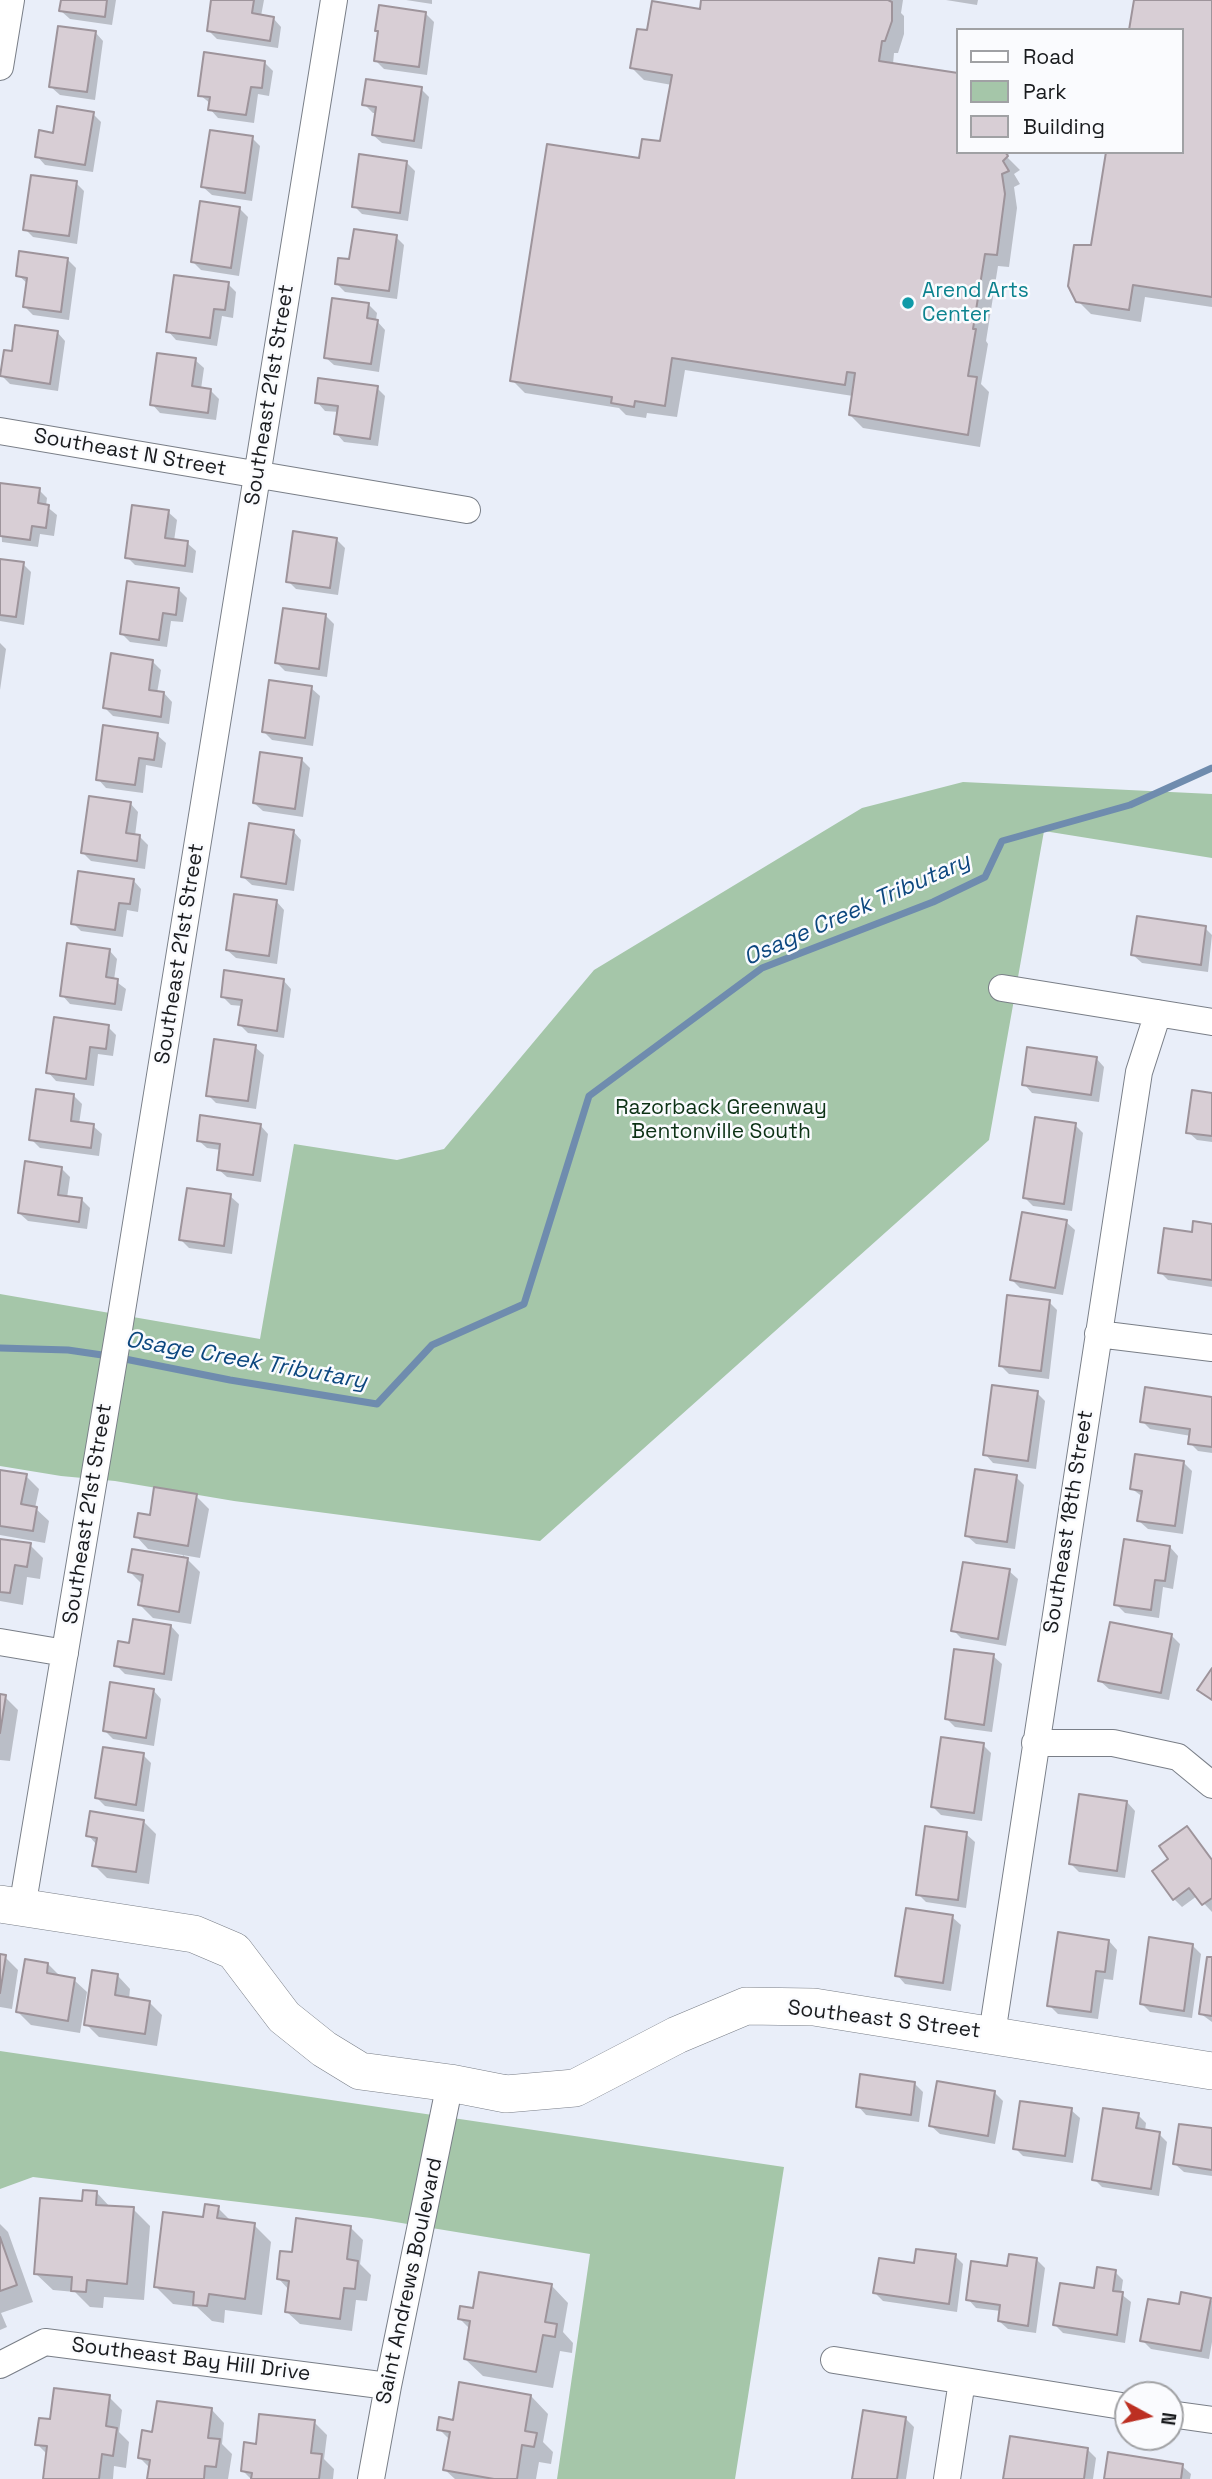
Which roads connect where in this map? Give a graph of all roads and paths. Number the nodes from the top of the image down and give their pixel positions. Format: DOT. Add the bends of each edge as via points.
graph roads {
  1 [pos="11,0"];
  2 [pos="334,0"];
  3 [pos="0,66"];
  4 [pos="0,431"];
  5 [pos="257,474"];
  6 [pos="467,510"];
  7 [pos="1002,988"];
  8 [pos="1158,1013"];
  9 [pos="1212,1022"];
  10 [pos="1098,1334"];
  11 [pos="1212,1348"];
  12 [pos="0,1642"];
  13 [pos="65,1653"];
  14 [pos="1035,1743"];
  15 [pos="1212,1785"];
  16 [pos="11,1906"];
  17 [pos="992,2034"];
  18 [pos="1212,2071"];
  19 [pos="450,2083"];
  20 [pos="834,2360"];
  21 [pos="0,2365"];
  22 [pos="962,2381"];
  23 [pos="388,2386"];
  24 [pos="1114,2405"];
  25 [pos="1184,2416"];
  26 [pos="1212,2420"];
  27 [pos="371,2479"];
  28 [pos="947,2479"];
  1 -- 3 [label="street"];
  2 -- 5 [label="street, Southeast 21st Street"];
  4 -- 5 [label="street, Southeast N Street"];
  5 -- 6 [label="street, Southeast N Street"];
  5 -- 13 [label="street, Southeast 21st Street"];
  7 -- 8 [label="street"];
  8 -- 9 [label="street"];
  8 -- 10 [label="street, Southeast 18th Street" via="1139,1072"];
  10 -- 11 [label="street"];
  10 -- 14 [label="street, Southeast 18th Street"];
  12 -- 13 [label="street"];
  13 -- 16 [label="street, Southeast 21st Street"];
  14 -- 15 [label="street" via="1113,1743 1178,1757"];
  14 -- 17 [label="street, Southeast 18th Street"];
  16 -- 19 [label="street, Southeast S Street" via="194,1934 234,1951 284,2017 360,2071"];
  17 -- 18 [label="street, Southeast S Street"];
  17 -- 19 [label="street, Southeast S Street" via="814,2007 746,2006 677,2035 575,2088 506,2094"];
  19 -- 23 [label="street, Saint Andrews Boulevard"];
  20 -- 22 [label="street"];
  21 -- 23 [label="street, Southeast Bay Hill Drive" via="45,2342"];
  22 -- 24 [label="street"];
  22 -- 28 [label="street"];
  23 -- 27 [label="street, Saint Andrews Boulevard"];
  25 -- 26 [label="street"];
}
